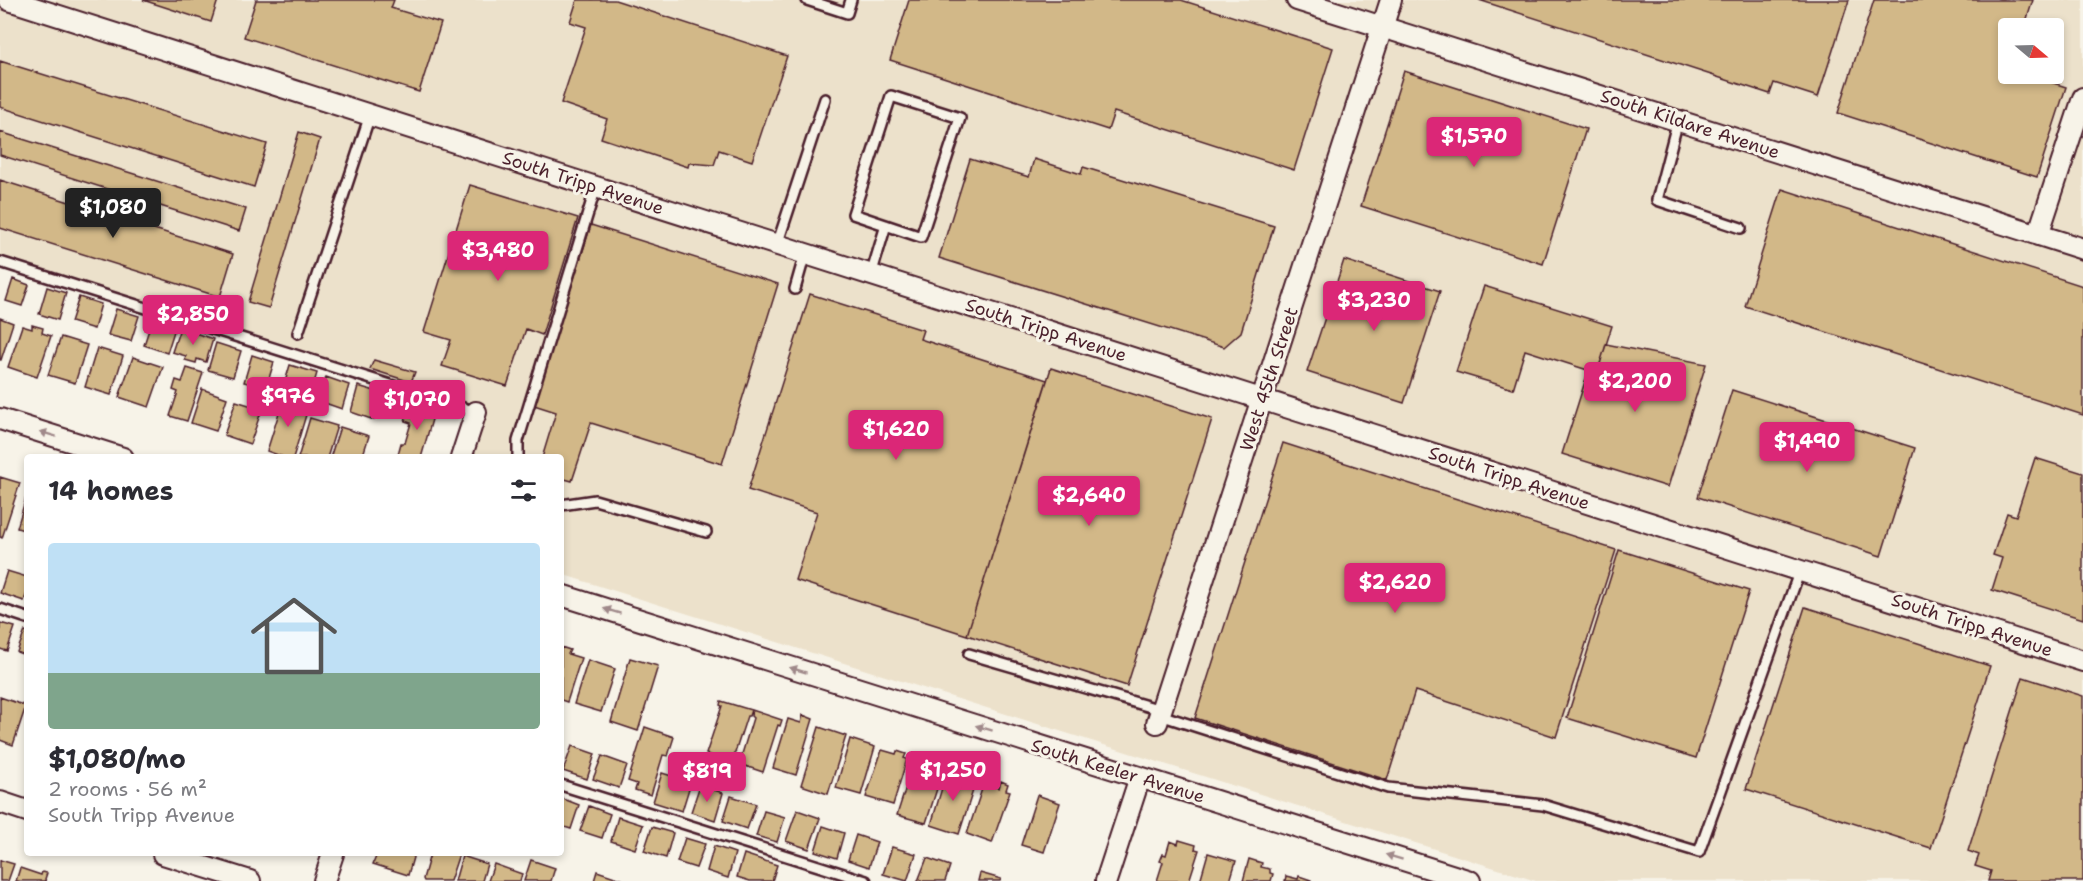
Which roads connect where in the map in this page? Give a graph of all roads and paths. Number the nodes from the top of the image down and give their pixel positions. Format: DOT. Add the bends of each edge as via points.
graph roads {
  1 [pos="9,0"];
  2 [pos="807,0"];
  3 [pos="851,0"];
  4 [pos="1297,0"];
  5 [pos="1391,0"];
  6 [pos="1383,27"];
  7 [pos="2083,98"];
  8 [pos="825,99"];
  9 [pos="369,115"];
  10 [pos="1678,120"];
  11 [pos="596,187"];
  12 [pos="886,225"];
  13 [pos="1741,228"];
  14 [pos="2038,235"];
  15 [pos="777,245"];
  16 [pos="2083,249"];
  17 [pos="805,254"];
  18 [pos="0,261"];
  19 [pos="871,275"];
  20 [pos="795,289"];
  21 [pos="298,333"];
  22 [pos="1262,399"];
  23 [pos="476,412"];
  24 [pos="0,419"];
  25 [pos="110,454"];
  26 [pos="462,454"];
  27 [pos="518,454"];
  28 [pos="564,505"];
  29 [pos="706,532"];
  30 [pos="1800,570"];
  31 [pos="564,596"];
  32 [pos="0,609"];
  33 [pos="24,617"];
  34 [pos="969,654"];
  35 [pos="2083,661"];
  36 [pos="1159,716"];
  37 [pos="1140,777"];
  38 [pos="564,786"];
  39 [pos="0,802"];
  40 [pos="24,810"];
  41 [pos="169,856"];
  42 [pos="332,856"];
  43 [pos="250,881"];
  44 [pos="324,881"];
  45 [pos="866,881"];
  46 [pos="1106,881"];
  47 [pos="1470,881"];
  1 -- 9 [label="street, South Tripp Avenue"];
  2 -- 3 [label="lane" via="847,13"];
  4 -- 6 [label="street, South Kildare Avenue"];
  5 -- 6 [label="street, West 45th Street"];
  6 -- 10 [label="street, South Kildare Avenue"];
  6 -- 22 [label="street, West 45th Street"];
  7 -- 14 [label="street"];
  8 -- 15 [label="lane"];
  9 -- 11 [label="street, South Tripp Avenue"];
  9 -- 21 [label="lane"];
  10 -- 13 [label="lane" via="1657,200"];
  10 -- 14 [label="street, South Kildare Avenue"];
  11 -- 15 [label="street, South Tripp Avenue"];
  11 -- 27 [label="lane" via="520,431"];
  12 -- 12 [label="lane" via="921,237 960,118 891,96 854,214"];
  12 -- 19 [label="lane"];
  14 -- 16 [label="street, South Kildare Avenue"];
  15 -- 17 [label="street, South Tripp Avenue"];
  17 -- 19 [label="street, South Tripp Avenue"];
  17 -- 20 [label="lane"];
  18 -- 23 [label="lane"];
  19 -- 22 [label="street, South Tripp Avenue"];
  22 -- 30 [label="street, South Tripp Avenue"];
  22 -- 36 [label="street, West 45th Street"];
  23 -- 26 [label="street"];
  25 -- 24 [label="street, one-way"];
  28 -- 29 [label="lane" via="595,500"];
  30 -- 35 [label="street, South Tripp Avenue"];
  30 -- 36 [label="lane" via="1699,852 1543,805 1388,788"];
  37 -- 31 [label="street, South Keeler Avenue, one-way"];
  32 -- 33 [label="lane"];
  34 -- 36 [label="lane"];
  37 -- 46 [label="street"];
  47 -- 37 [label="street, South Keeler Avenue, one-way"];
  38 -- 45 [label="lane"];
  39 -- 40 [label="street"];
  41 -- 43 [label="street"];
  42 -- 44 [label="street"];
}
